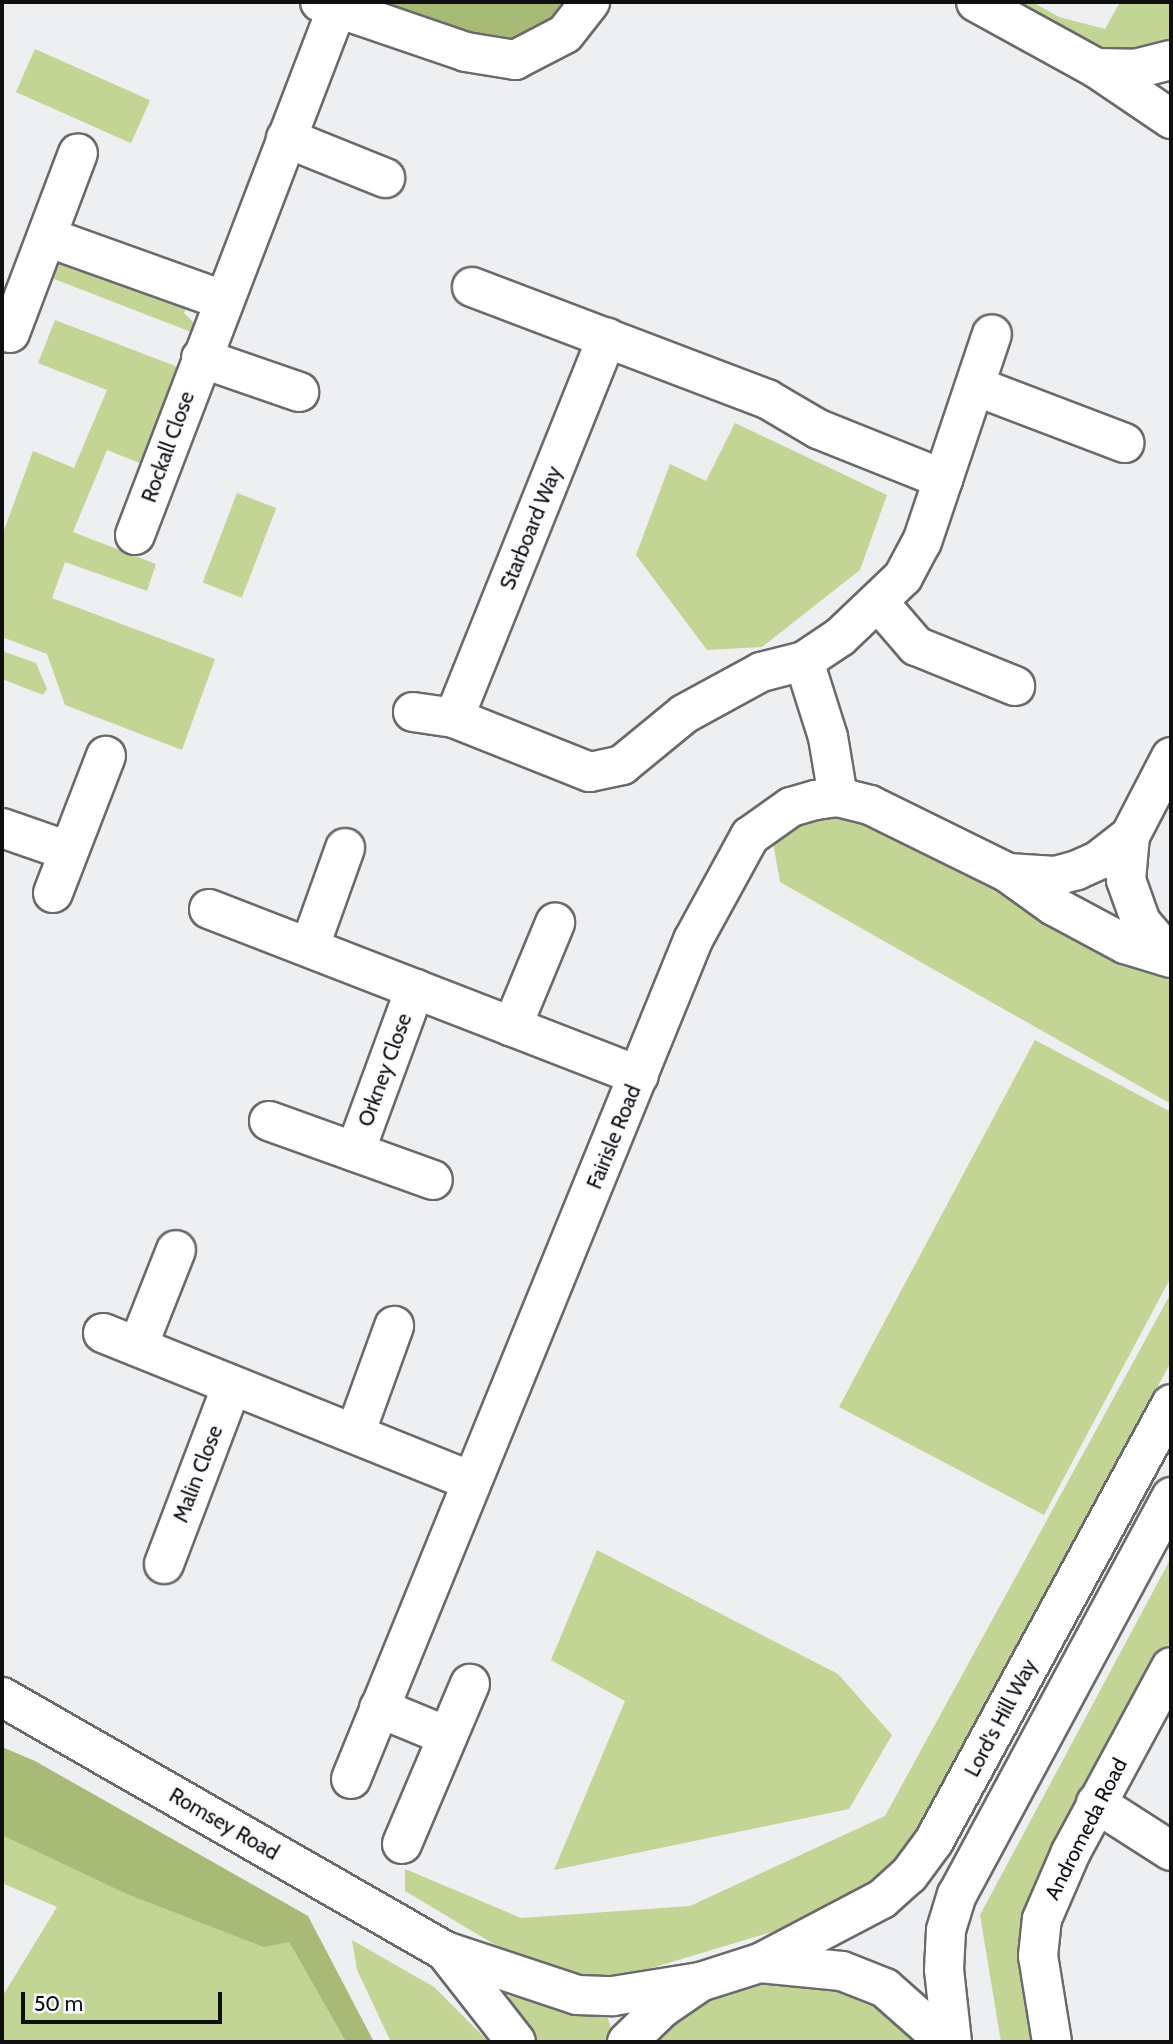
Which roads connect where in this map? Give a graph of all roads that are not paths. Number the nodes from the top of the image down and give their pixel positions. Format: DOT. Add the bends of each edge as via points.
graph roads {
  1 [pos="590,2"];
  2 [pos="976,2"];
  3 [pos="329,5"];
  4 [pos="1171,60"];
  5 [pos="1096,68"];
  6 [pos="1171,119"];
  7 [pos="286,138"];
  8 [pos="78,153"];
  9 [pos="385,178"];
  10 [pos="47,237"];
  11 [pos="472,287"];
  12 [pos="223,300"];
  13 [pos="10,333"];
  14 [pos="992,334"];
  15 [pos="607,338"];
  16 [pos="201,358"];
  17 [pos="975,386"];
  18 [pos="299,392"];
  19 [pos="1124,443"];
  20 [pos="943,479"];
  21 [pos="135,536"];
  22 [pos="880,603"];
  23 [pos="804,661"];
  24 [pos="1015,686"];
  25 [pos="413,712"];
  26 [pos="454,718"];
  27 [pos="106,756"];
  28 [pos="1171,757"];
  29 [pos="838,797"];
  30 [pos="2,828"];
  31 [pos="1130,836"];
  32 [pos="345,848"];
  33 [pos="68,851"];
  34 [pos="1008,873"];
  35 [pos="53,892"];
  36 [pos="209,909"];
  37 [pos="555,923"];
  38 [pos="310,946"];
  39 [pos="1171,958"];
  40 [pos="415,989"];
  41 [pos="512,1027"];
  42 [pos="639,1076"];
  43 [pos="270,1121"];
  44 [pos="355,1152"];
  45 [pos="433,1180"];
  46 [pos="176,1250"];
  47 [pos="394,1326"];
  48 [pos="232,1385"];
  49 [pos="1171,1404"];
  50 [pos="355,1434"];
  51 [pos="471,1481"];
  52 [pos="1171,1497"];
  53 [pos="164,1564"];
  54 [pos="1171,1667"];
  55 [pos="470,1684"];
  56 [pos="2,1697"];
  57 [pos="379,1708"];
  58 [pos="447,1736"];
  59 [pos="351,1779"];
  60 [pos="1096,1803"];
  61 [pos="402,1844"];
  62 [pos="1171,1851"];
  63 [pos="445,1951"];
  64 [pos="760,1963"];
  65 [pos="701,1982"];
  66 [pos="516,2042"];
  67 [pos="627,2042"];
  68 [pos="949,2042"];
  69 [pos="1052,2042"];
  1 -- 3 [label="street" via="565,34 515,60 466,52"];
  2 -- 5 [label="street"];
  3 -- 7 [label="street, Rockall Close"];
  4 -- 5 [label="street" via="1157,67"];
  5 -- 6 [label="street"];
  7 -- 9 [label="street"];
  7 -- 12 [label="street, Rockall Close"];
  8 -- 10 [label="street"];
  10 -- 12 [label="street"];
  10 -- 13 [label="street"];
  11 -- 15 [label="street"];
  12 -- 16 [label="street, Rockall Close"];
  14 -- 17 [label="street"];
  15 -- 20 [label="street" via="767,399 818,429"];
  15 -- 26 [label="street, Starboard Way"];
  16 -- 18 [label="street"];
  16 -- 21 [label="street, Rockall Close"];
  17 -- 19 [label="street"];
  17 -- 20 [label="street"];
  20 -- 22 [label="street" via="922,542 903,577"];
  22 -- 23 [label="street"];
  22 -- 24 [label="street" via="916,646"];
  23 -- 26 [label="street" via="761,672 684,714 622,765 590,772"];
  23 -- 29 [label="street" via="828,737"];
  25 -- 26 [label="street"];
  27 -- 33 [label="street"];
  28 -- 31 [label="street"];
  29 -- 34 [label="street" via="915,823"];
  29 -- 42 [label="street, Fairisle Road" via="791,807 750,836 692,940"];
  30 -- 33 [label="street"];
  31 -- 34 [label="street" via="1077,870 1055,876"];
  31 -- 39 [label="street" via="1126,880 1131,901 1154,941"];
  32 -- 38 [label="street"];
  33 -- 35 [label="street"];
  34 -- 39 [label="street" via="1054,906 1125,944"];
  36 -- 38 [label="street, Orkney Close"];
  37 -- 41 [label="street"];
  38 -- 40 [label="street, Orkney Close"];
  40 -- 41 [label="street, Orkney Close"];
  40 -- 44 [label="street, Orkney Close"];
  41 -- 42 [label="street, Orkney Close"];
  42 -- 51 [label="street, Fairisle Road"];
  43 -- 44 [label="street, Orkney Close"];
  44 -- 45 [label="street, Orkney Close"];
  46 -- 48 [label="street" via="120,1340"];
  47 -- 50 [label="street"];
  48 -- 50 [label="street"];
  48 -- 53 [label="street, Malin Close"];
  49 -- 64 [label="street, Lord's Hill Way" via="934,1841 909,1875 882,1899"];
  50 -- 51 [label="street"];
  51 -- 57 [label="street, Fairisle Road"];
  52 -- 68 [label="street" via="957,1895 946,1930"];
  54 -- 60 [label="street, Andromeda Road"];
  55 -- 58 [label="street"];
  56 -- 63 [label="street, Romsey Road"];
  57 -- 58 [label="street"];
  57 -- 59 [label="street, Fairisle Road"];
  58 -- 61 [label="street"];
  60 -- 62 [label="street"];
  60 -- 69 [label="street, Andromeda Road" via="1042,1919 1038,1956"];
  63 -- 65 [label="street, Romsey Road" via="577,1995 613,1996"];
  63 -- 66 [label="street, Romsey Road"];
  64 -- 65 [label="street"];
  64 -- 68 [label="street" via="842,1971 885,1989"];
  65 -- 67 [label="street" via="662,2008"];
}
